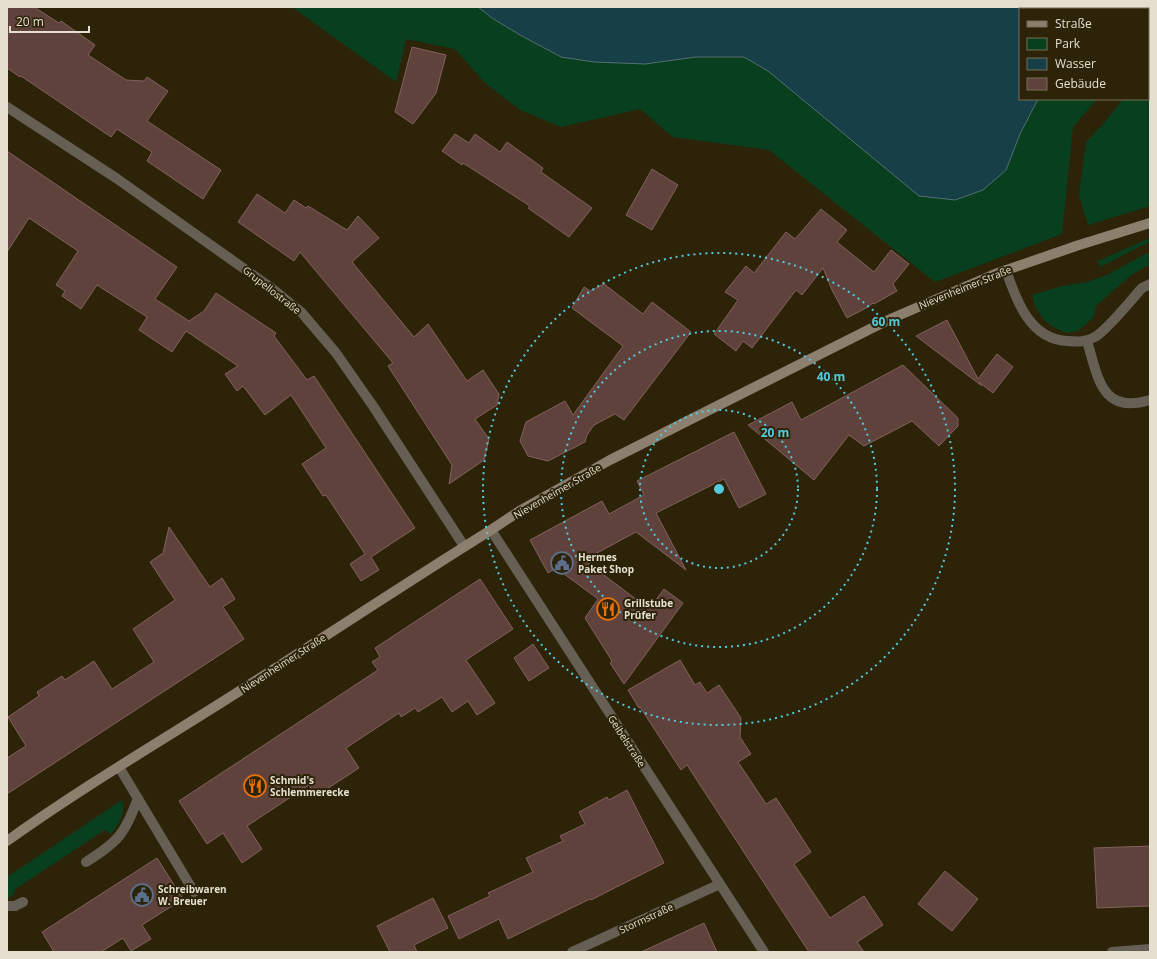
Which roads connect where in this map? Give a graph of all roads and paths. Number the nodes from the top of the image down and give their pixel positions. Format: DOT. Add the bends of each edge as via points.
graph roads {
  1 [pos="7,107"];
  2 [pos="1150,223"];
  3 [pos="1006,270"];
  4 [pos="1150,284"];
  5 [pos="1087,341"];
  6 [pos="1147,401"];
  7 [pos="490,530"];
  8 [pos="464,546"];
  9 [pos="119,767"];
  10 [pos="138,798"];
  11 [pos="7,841"];
  12 [pos="86,862"];
  13 [pos="720,884"];
  14 [pos="194,892"];
  15 [pos="23,902"];
  16 [pos="7,906"];
  17 [pos="1150,949"];
  18 [pos="572,952"];
  19 [pos="764,952"];
  20 [pos="1112,952"];
  1 -- 8 [label="street, Grupellostraße" via="116,178 270,287 302,313 341,358"];
  2 -- 3 [label="main road, Nievenheimer Straße"];
  3 -- 5 [label="street" via="1014,294 1032,324 1040,332 1058,340"];
  3 -- 7 [label="main road, Nievenheimer Straße" via="881,323 610,460"];
  4 -- 5 [label="street" via="1142,288 1104,330"];
  5 -- 6 [label="street" via="1099,382 1106,392 1124,404"];
  7 -- 8 [label="main road, Nievenheimer Straße"];
  7 -- 13 [label="street, Geibelstraße"];
  8 -- 9 [label="main road, Nievenheimer Straße"];
  9 -- 10 [label="street"];
  9 -- 11 [label="main road, Nievenheimer Straße"];
  10 -- 12 [label="street" via="120,836 108,848"];
  10 -- 14 [label="street"];
  13 -- 18 [label="street, Stormstraße"];
  13 -- 19 [label="street, Geibelstraße"];
  15 -- 16 [label="street"];
  17 -- 20 [label="street"];
}
